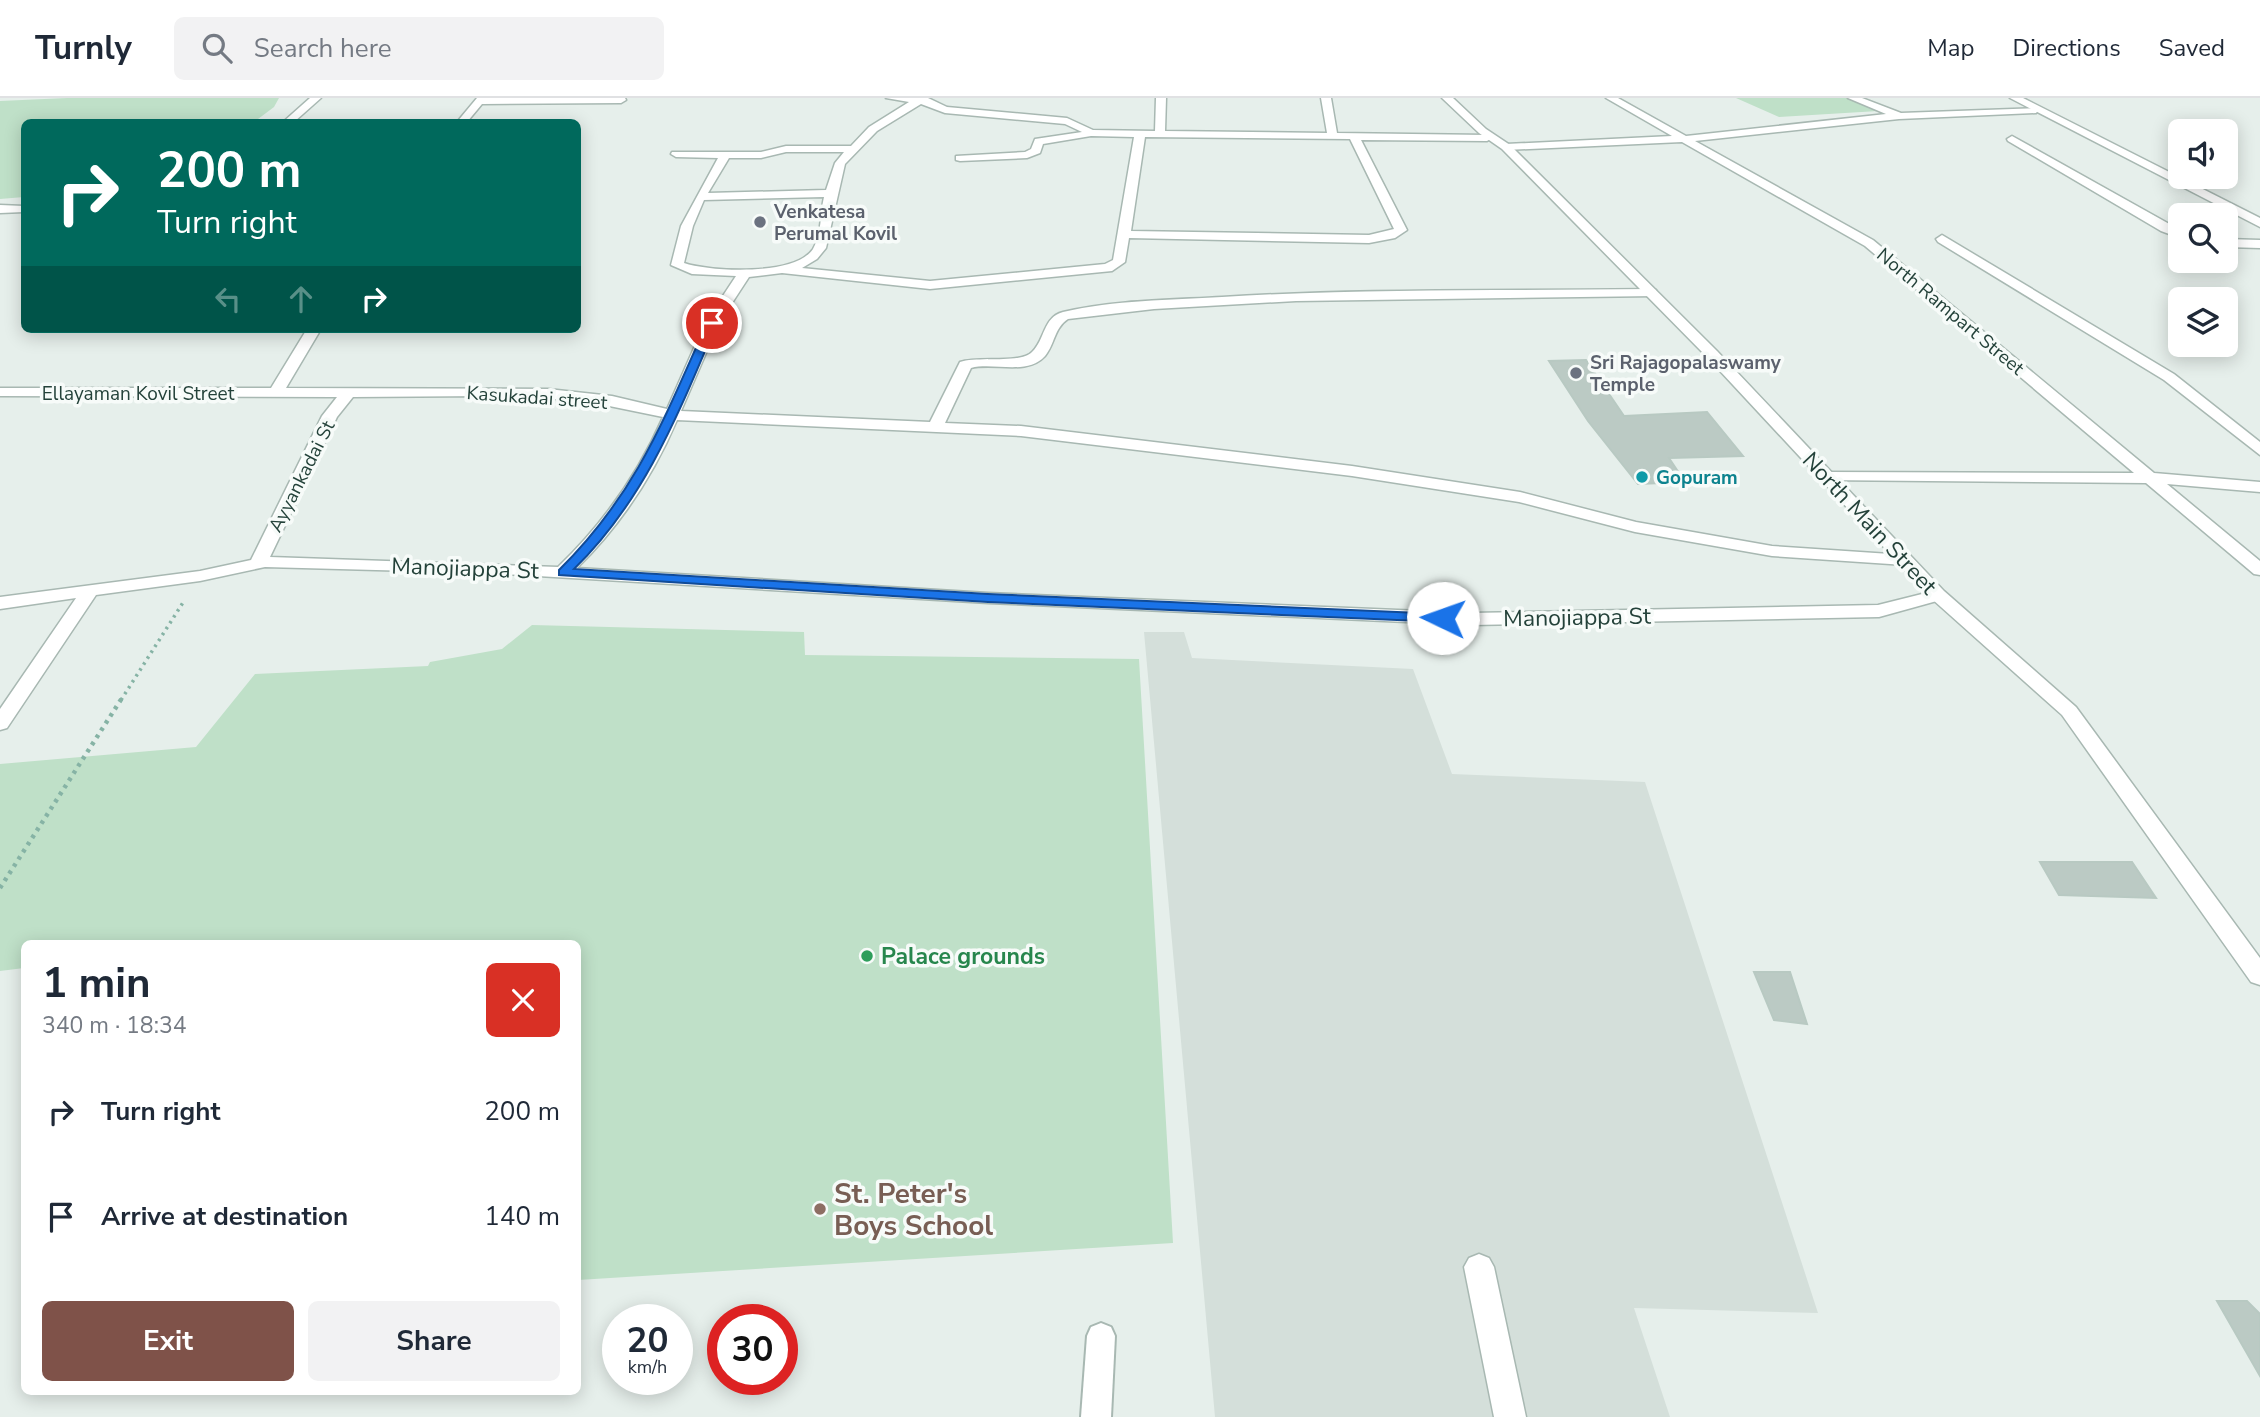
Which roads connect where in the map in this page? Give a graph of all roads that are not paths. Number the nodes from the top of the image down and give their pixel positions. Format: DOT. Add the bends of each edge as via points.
graph roads {
  1 [pos="316,98"];
  2 [pos="891,98"];
  3 [pos="1161,98"];
  4 [pos="1326,98"];
  5 [pos="1447,98"];
  6 [pos="1611,98"];
  7 [pos="1853,98"];
  8 [pos="2015,98"];
  9 [pos="481,99"];
  10 [pos="922,99"];
  11 [pos="621,100"];
  12 [pos="1950,102"];
  13 [pos="2036,110"];
  14 [pos="1979,113"];
  15 [pos="1899,116"];
  16 [pos="292,119"];
  17 [pos="464,119"];
  18 [pos="1091,133"];
  19 [pos="1140,133"];
  20 [pos="1160,133"];
  21 [pos="1333,137"];
  22 [pos="1355,138"];
  23 [pos="1488,138"];
  24 [pos="1685,139"];
  25 [pos="2012,139"];
  26 [pos="1506,147"];
  27 [pos="853,149"];
  28 [pos="676,154"];
  29 [pos="725,155"];
  30 [pos="960,158"];
  31 [pos="831,193"];
  32 [pos="701,197"];
  33 [pos="0,209"];
  34 [pos="21,209"];
  35 [pos="2260,223"];
  36 [pos="2168,229"];
  37 [pos="1124,234"];
  38 [pos="1942,239"];
  39 [pos="2238,243"];
  40 [pos="2260,244"];
  41 [pos="784,270"];
  42 [pos="745,273"];
  43 [pos="1651,293"];
  44 [pos="312,333"];
  45 [pos="0,392"];
  46 [pos="349,392"];
  47 [pos="276,393"];
  48 [pos="329,393"];
  49 [pos="671,415"];
  50 [pos="936,426"];
  51 [pos="2260,450"];
  52 [pos="1827,477"];
  53 [pos="2152,478"];
  54 [pos="2260,487"];
  55 [pos="1905,560"];
  56 [pos="258,563"];
  57 [pos="2260,570"];
  58 [pos="563,572"];
  59 [pos="89,591"];
  60 [pos="1938,595"];
  61 [pos="0,603"];
  62 [pos="0,724"];
  63 [pos="2260,976"];
  64 [pos="1479,1267"];
  65 [pos="1101,1336"];
  66 [pos="1096,1417"];
  67 [pos="1510,1417"];
  1 -- 16 [label="street"];
  2 -- 10 [label="street"];
  3 -- 20 [label="street"];
  4 -- 21 [label="street"];
  5 -- 23 [label="street, North Main Street" via="1479,124"];
  6 -- 24 [label="street, North Rampart Street"];
  7 -- 15 [label="street"];
  8 -- 13 [label="street"];
  9 -- 11 [label="street"];
  9 -- 17 [label="street"];
  10 -- 18 [label="street" via="946,110 1067,121"];
  10 -- 27 [label="street" via="873,129"];
  12 -- 14 [label="street"];
  13 -- 14 [label="street"];
  13 -- 35 [label="street"];
  14 -- 15 [label="street"];
  15 -- 24 [label="street"];
  18 -- 19 [label="street"];
  18 -- 30 [label="street" via="1040,141 1037,151 1027,155"];
  19 -- 20 [label="street"];
  19 -- 37 [label="street"];
  20 -- 21 [label="street"];
  21 -- 22 [label="street"];
  22 -- 23 [label="street"];
  22 -- 37 [label="street" via="1401,230 1391,235 1356,239"];
  23 -- 26 [label="street, North Main Street"];
  24 -- 26 [label="street"];
  24 -- 53 [label="street, North Rampart Street" via="1869,243"];
  25 -- 36 [label="street"];
  26 -- 43 [label="street, North Main Street"];
  27 -- 29 [label="street"];
  27 -- 31 [label="street" via="839,163"];
  28 -- 29 [label="street"];
  29 -- 32 [label="street"];
  31 -- 32 [label="street"];
  31 -- 41 [label="street" via="824,239 813,258"];
  32 -- 42 [label="street" via="687,226 677,265"];
  33 -- 34 [label="street"];
  37 -- 41 [label="street" via="1119,262 1100,269 930,285"];
  38 -- 51 [label="street" via="2169,377"];
  39 -- 40 [label="street"];
  41 -- 42 [label="street"];
  42 -- 49 [label="street" via="712,323"];
  43 -- 50 [label="street" via="1376,293 1178,303 1064,316 1053,323 1035,358 965,365"];
  43 -- 52 [label="street, North Main Street"];
  44 -- 47 [label="street"];
  45 -- 47 [label="street, Ellayaman Kovil Street"];
  46 -- 48 [label="street, Kasukadai street"];
  46 -- 49 [label="street, Kasukadai street" via="492,390 646,407"];
  46 -- 56 [label="street, Ayyankadai St" via="330,416"];
  47 -- 48 [label="street, Ellayaman Kovil Street"];
  49 -- 50 [label="street, Kasukadai street"];
  49 -- 58 [label="street" via="634,489"];
  50 -- 55 [label="street, Kasukadai street" via="1021,431 1352,471 1520,497 1635,527 1772,551"];
  52 -- 53 [label="street"];
  52 -- 55 [label="street, North Main Street"];
  53 -- 54 [label="street"];
  53 -- 57 [label="street, North Rampart Street"];
  55 -- 60 [label="street, North Main Street"];
  56 -- 58 [label="street, Manojiappa St"];
  56 -- 59 [label="street, Manojiappa St"];
  58 -- 60 [label="street, Manojiappa St" via="988,598 1471,619 1879,611"];
  59 -- 61 [label="street, Manojiappa St"];
  59 -- 62 [label="street"];
  60 -- 63 [label="street, North Main Street" via="2069,711"];
  64 -- 67 [label="street"];
  65 -- 66 [label="lane"];
}
